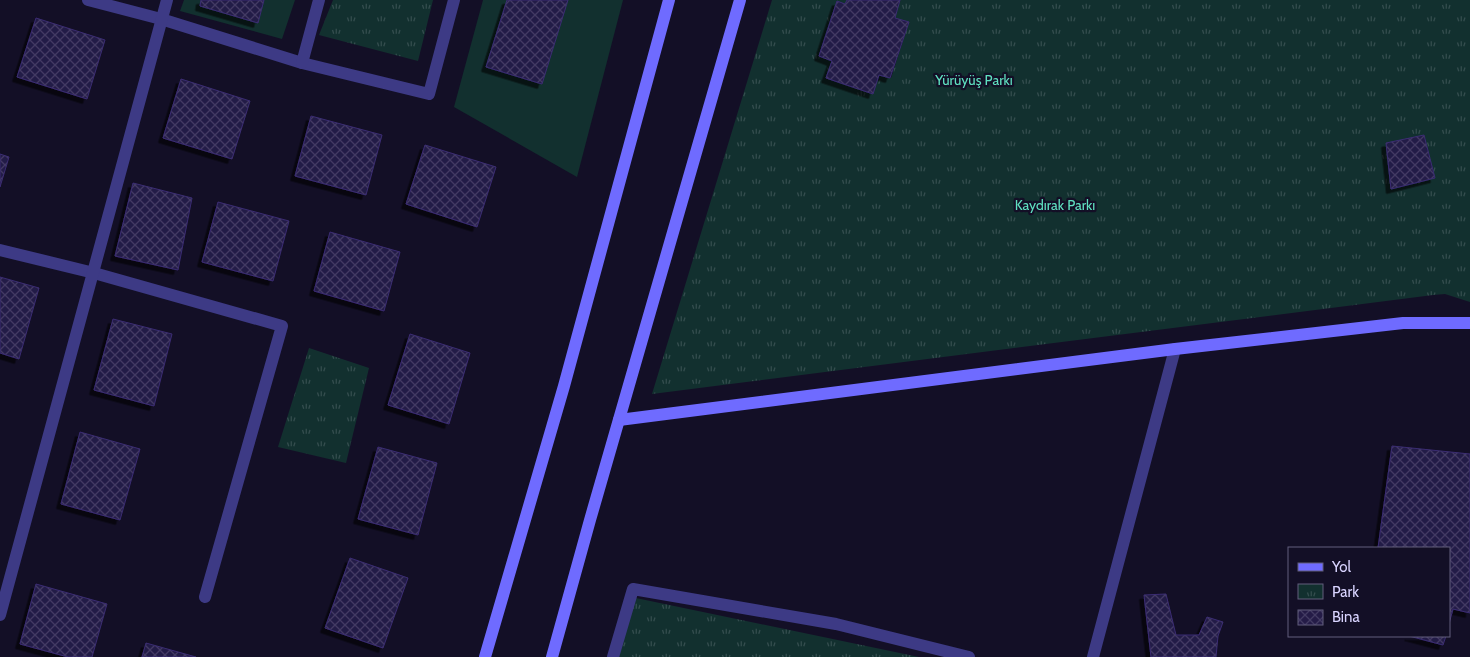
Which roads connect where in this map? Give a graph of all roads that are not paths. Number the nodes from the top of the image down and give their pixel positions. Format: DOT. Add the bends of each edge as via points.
graph roads {
  1 [pos="88,0"];
  2 [pos="167,0"];
  3 [pos="319,0"];
  4 [pos="454,0"];
  5 [pos="669,0"];
  6 [pos="740,0"];
  7 [pos="161,20"];
  8 [pos="302,63"];
  9 [pos="0,250"];
  10 [pos="94,273"];
  11 [pos="1470,323"];
  12 [pos="1175,349"];
  13 [pos="619,420"];
  14 [pos="205,597"];
  15 [pos="0,615"];
  16 [pos="485,657"];
  17 [pos="552,657"];
  18 [pos="613,657"];
  19 [pos="969,657"];
  20 [pos="1093,657"];
  1 -- 7 [label="street"];
  2 -- 7 [label="street"];
  3 -- 8 [label="street"];
  4 -- 8 [label="street" via="429,94"];
  5 -- 16 [label="street" via="564,386"];
  6 -- 13 [label="street"];
  7 -- 8 [label="street"];
  7 -- 10 [label="street"];
  9 -- 10 [label="street"];
  10 -- 14 [label="street" via="282,326"];
  10 -- 15 [label="street"];
  11 -- 12 [label="street" via="1403,324"];
  12 -- 13 [label="street"];
  12 -- 20 [label="street"];
  13 -- 17 [label="street"];
  18 -- 19 [label="street" via="633,589 836,624"];
}
